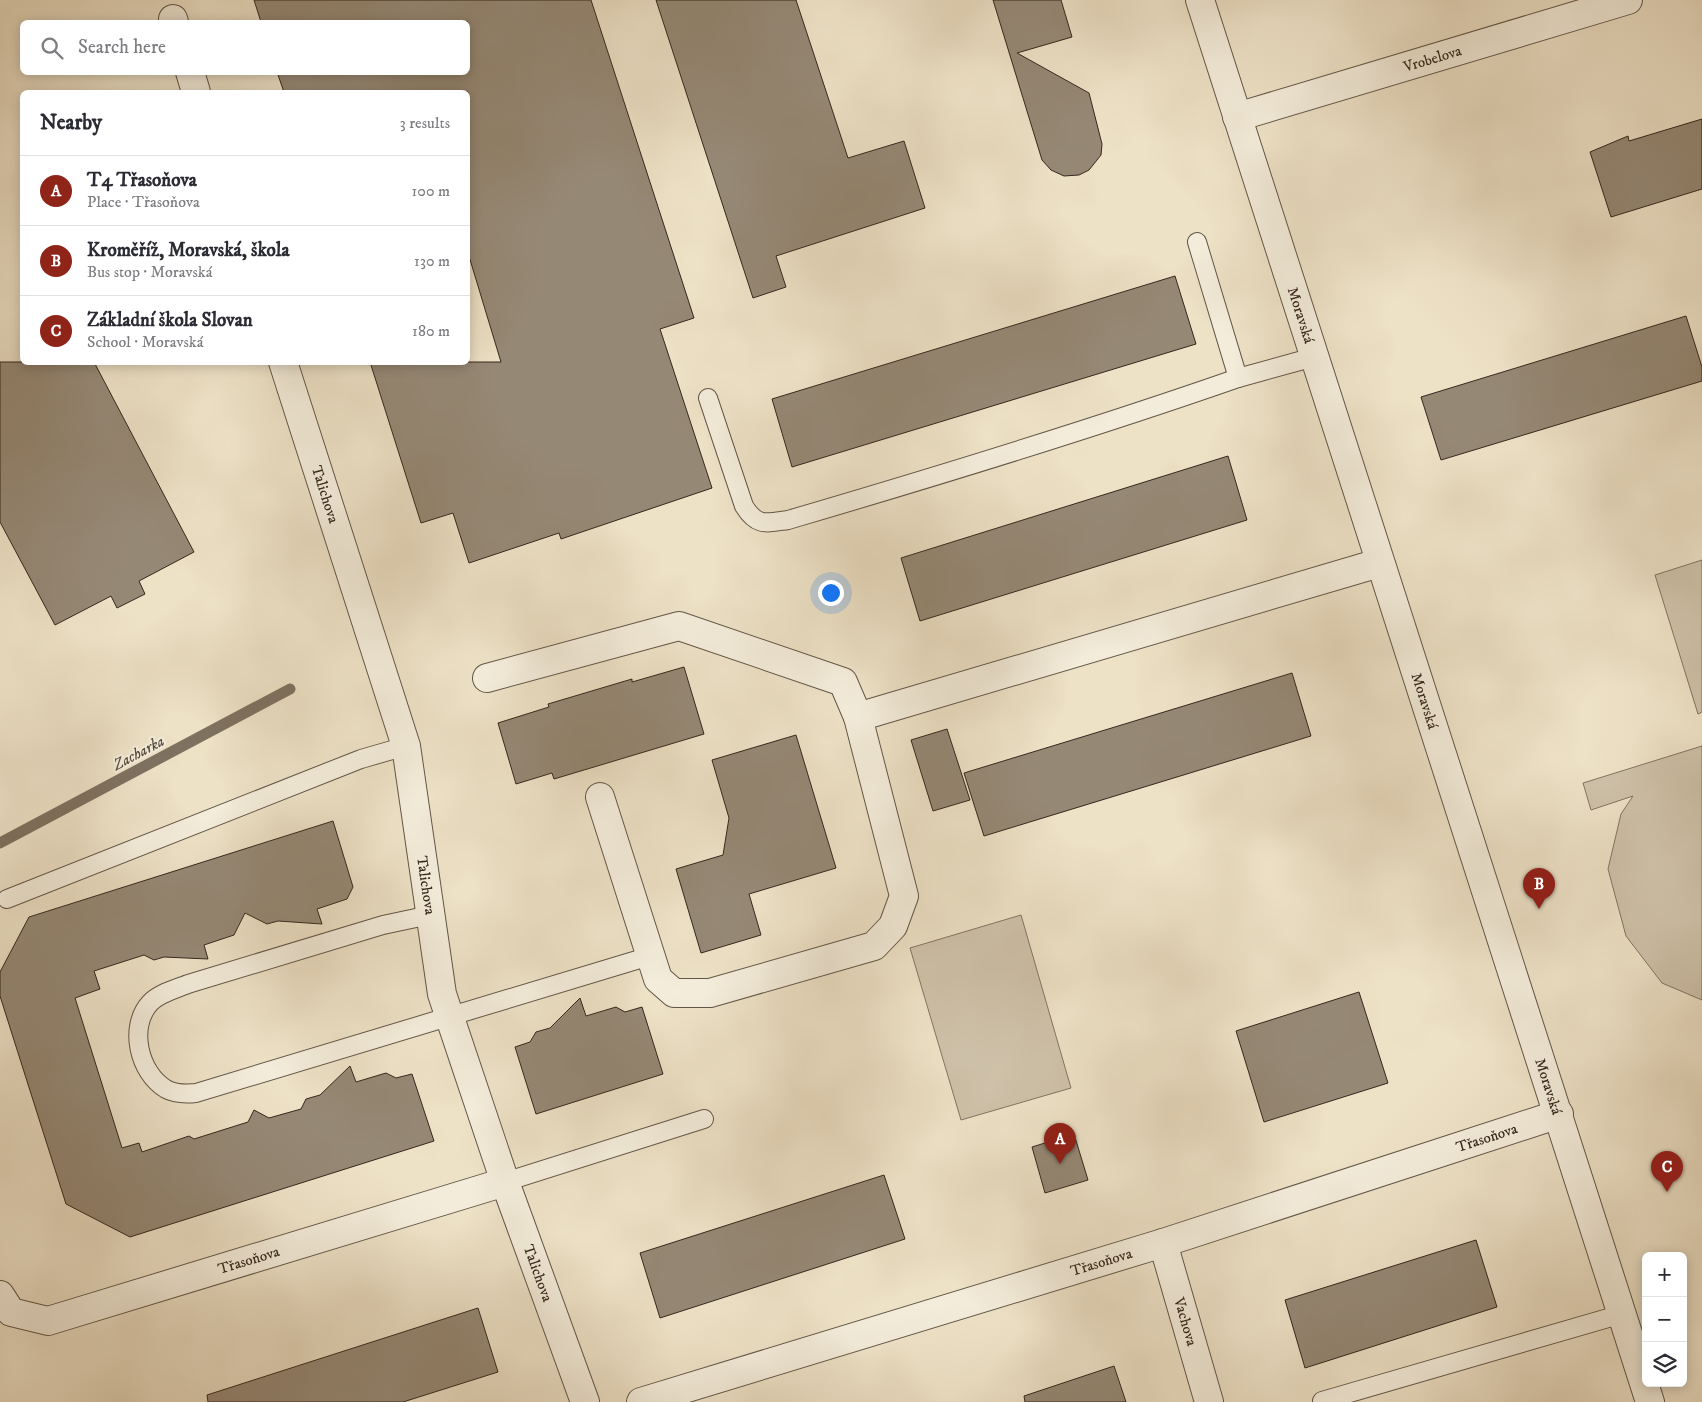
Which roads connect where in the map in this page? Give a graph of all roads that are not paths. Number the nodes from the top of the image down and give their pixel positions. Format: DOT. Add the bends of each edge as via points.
graph roads {
  1 [pos="1200,0"];
  2 [pos="1628,0"];
  3 [pos="191,75"];
  4 [pos="195,90"];
  5 [pos="1237,116"];
  6 [pos="1197,242"];
  7 [pos="1314,357"];
  8 [pos="284,365"];
  9 [pos="1238,378"];
  10 [pos="708,398"];
  11 [pos="1380,563"];
  12 [pos="487,678"];
  13 [pos="858,717"];
  14 [pos="406,746"];
  15 [pos="600,797"];
  16 [pos="8,899"];
  17 [pos="430,915"];
  18 [pos="650,956"];
  19 [pos="450,1016"];
  20 [pos="1559,1114"];
  21 [pos="704,1119"];
  22 [pos="504,1182"];
  23 [pos="1163,1243"];
  24 [pos="0,1295"];
  25 [pos="1622,1314"];
  26 [pos="1322,1400"];
  27 [pos="585,1402"];
  28 [pos="640,1402"];
  29 [pos="1209,1402"];
  30 [pos="1650,1402"];
  1 -- 5 [label="street, Moravská"];
  2 -- 5 [label="street, Vrobelova"];
  3 -- 4 [label="street"];
  5 -- 7 [label="street, Moravská"];
  6 -- 9 [label="lane"];
  7 -- 9 [label="lane"];
  7 -- 11 [label="street, Moravská"];
  8 -- 14 [label="street, Talichova"];
  9 -- 10 [label="lane" via="930,478 765,524 752,518 744,506"];
  11 -- 13 [label="street"];
  11 -- 20 [label="street, Moravská"];
  12 -- 13 [label="street" via="679,626 843,682"];
  13 -- 18 [label="street" via="904,896 893,926 874,946 710,993 674,993 658,979"];
  14 -- 16 [label="lane" via="361,759"];
  14 -- 17 [label="street, Talichova"];
  15 -- 18 [label="street"];
  17 -- 19 [label="street, Talichova" via="442,994"];
  17 -- 19 [label="lane" via="375,928 162,994 142,1013 139,1046 153,1079 167,1090 181,1094 196,1093"];
  18 -- 19 [label="lane"];
  19 -- 22 [label="street, Talichova"];
  20 -- 23 [label="street, Třasoňova"];
  20 -- 25 [label="street, Moravská"];
  21 -- 22 [label="lane"];
  22 -- 24 [label="street, Třasoňova" via="48,1321 11,1312"];
  22 -- 27 [label="street, Talichova"];
  23 -- 28 [label="street, Třasoňova"];
  23 -- 29 [label="street, Vachova"];
  25 -- 26 [label="lane"];
  25 -- 30 [label="street, Moravská"];
}
